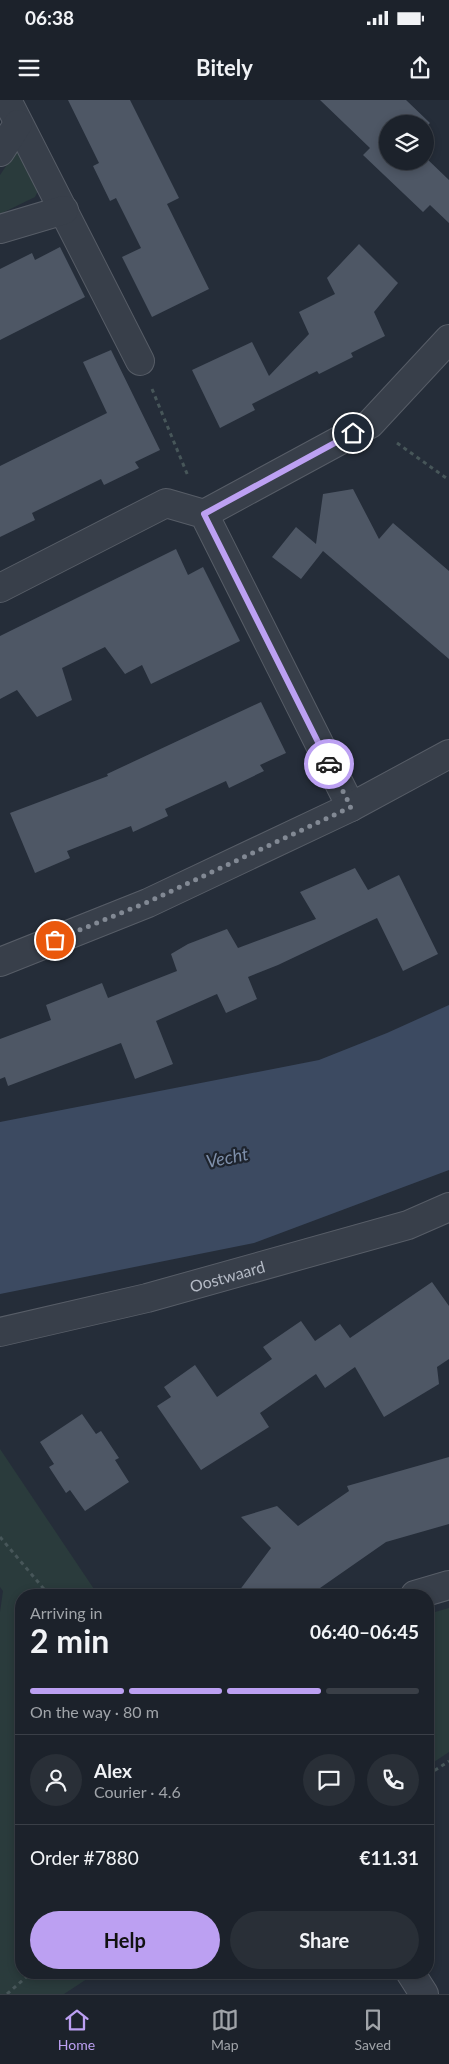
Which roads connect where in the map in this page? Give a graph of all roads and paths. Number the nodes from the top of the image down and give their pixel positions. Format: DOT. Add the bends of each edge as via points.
graph roads {
  1 [pos="13,112"];
  2 [pos="0,152"];
  3 [pos="64,210"];
  4 [pos="0,229"];
  5 [pos="449,339"];
  6 [pos="140,361"];
  7 [pos="370,424"];
  8 [pos="449,480"];
  9 [pos="204,514"];
  10 [pos="0,588"];
  11 [pos="449,754"];
  12 [pos="351,807"];
  13 [pos="0,962"];
  14 [pos="449,1207"];
  15 [pos="0,1332"];
  16 [pos="0,1537"];
  17 [pos="449,1585"];
  18 [pos="44,1589"];
  19 [pos="434,1589"];
  20 [pos="449,1761"];
  21 [pos="434,1771"];
  22 [pos="24,1979"];
  23 [pos="414,1979"];
  24 [pos="7,1994"];
  25 [pos="424,1994"];
  1 -- 2 [label="street"];
  1 -- 3 [label="street"];
  3 -- 4 [label="street"];
  3 -- 6 [label="street"];
  5 -- 7 [label="street"];
  6 -- 9 [label="path"];
  7 -- 8 [label="path"];
  7 -- 9 [label="street"];
  9 -- 10 [label="street" via="166,503"];
  9 -- 12 [label="street"];
  11 -- 12 [label="street"];
  12 -- 13 [label="street" via="148,902"];
  14 -- 15 [label="street, Oostwaard" via="408,1225 147,1298"];
  16 -- 18 [label="path"];
  17 -- 19 [label="street"];
  20 -- 21 [label="path"];
  22 -- 24 [label="path"];
  23 -- 25 [label="street"];
}
